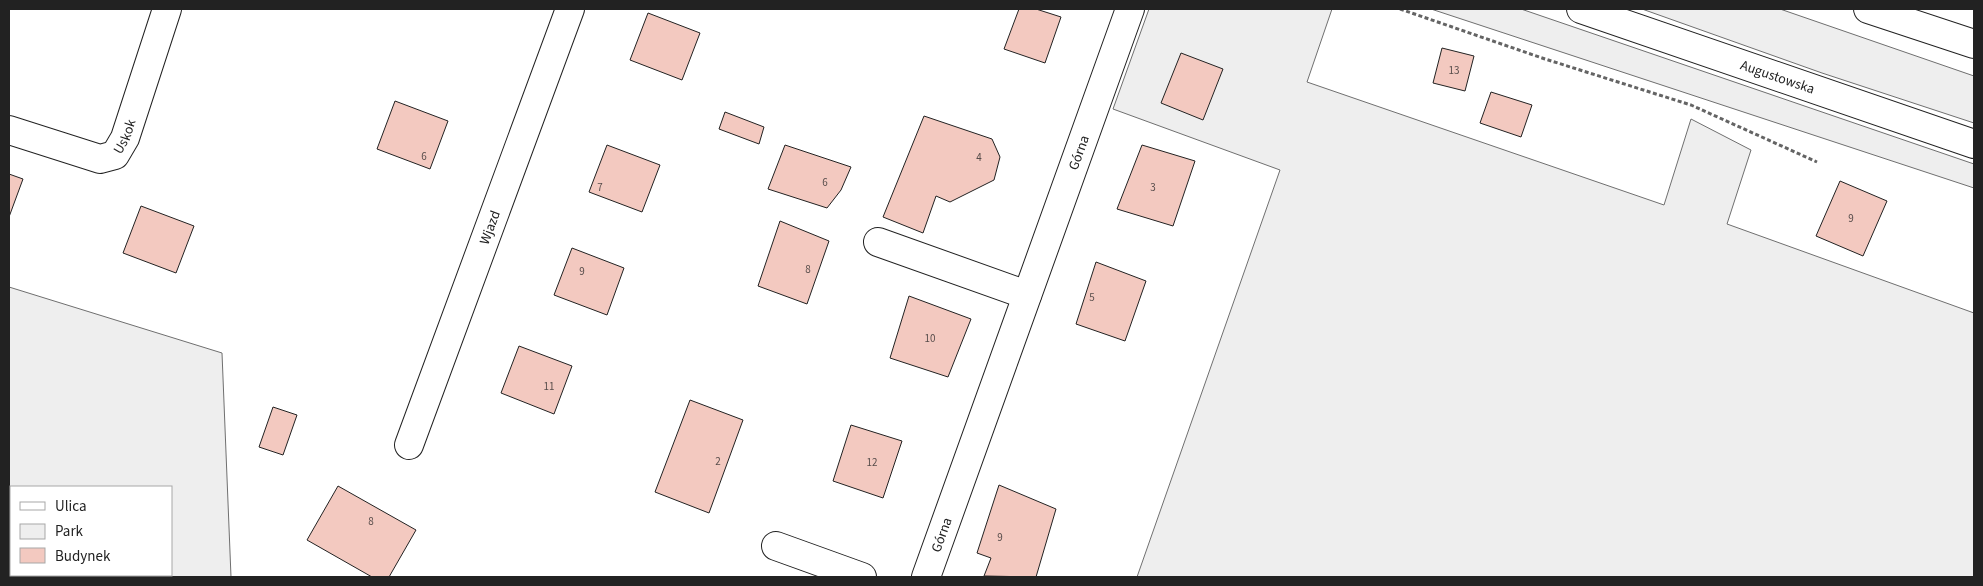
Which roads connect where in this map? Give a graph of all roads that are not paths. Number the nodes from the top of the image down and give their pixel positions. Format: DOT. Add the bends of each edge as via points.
graph roads {
  1 [pos="167,9"];
  2 [pos="570,9"];
  3 [pos="1130,9"];
  4 [pos="1581,9"];
  5 [pos="1868,9"];
  6 [pos="1974,44"];
  7 [pos="9,130"];
  8 [pos="1974,144"];
  9 [pos="878,242"];
  10 [pos="1027,295"];
  11 [pos="410,445"];
  12 [pos="776,546"];
  13 [pos="862,577"];
  14 [pos="926,577"];
  1 -- 7 [label="main road, Uskok" via="125,138 115,155 100,159"];
  2 -- 11 [label="main road, Wjazd"];
  3 -- 10 [label="main road, Górna"];
  4 -- 8 [label="main road, Augustowska"];
  5 -- 6 [label="main road"];
  9 -- 10 [label="main road"];
  10 -- 14 [label="main road, Górna"];
  12 -- 13 [label="main road"];
}
